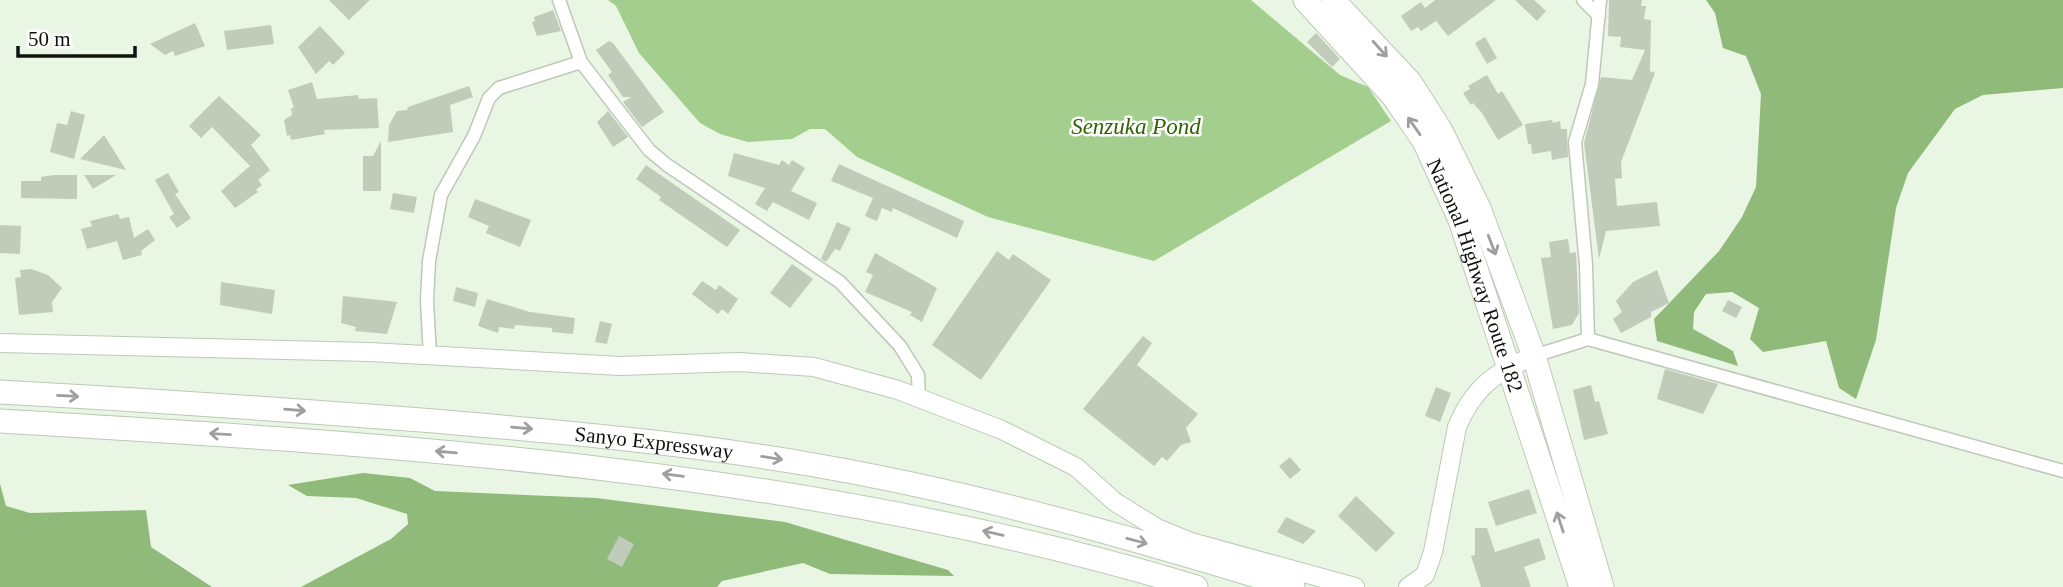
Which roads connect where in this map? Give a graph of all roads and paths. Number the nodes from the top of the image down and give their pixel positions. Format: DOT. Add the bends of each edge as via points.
graph roads {
  1 [pos="559,0"];
  2 [pos="1306,0"];
  3 [pos="1333,0"];
  4 [pos="1583,0"];
  5 [pos="1600,0"];
  6 [pos="1599,16"];
  7 [pos="580,62"];
  8 [pos="1588,339"];
  9 [pos="0,343"];
  10 [pos="1534,356"];
  11 [pos="430,357"];
  12 [pos="1509,366"];
  13 [pos="0,392"];
  14 [pos="919,398"];
  15 [pos="0,421"];
  16 [pos="2063,471"];
  17 [pos="1196,587"];
  18 [pos="1293,587"];
  19 [pos="1354,587"];
  20 [pos="1408,587"];
  21 [pos="1581,587"];
  22 [pos="1602,587"];
  1 -- 7 [label="street"];
  12 -- 2 [label="highway, National Highway Route 182, one-way" via="1460,220 1424,141 1393,96"];
  3 -- 10 [label="highway, National Highway Route 182, one-way" via="1410,82 1441,131 1479,208"];
  4 -- 6 [label="street"];
  5 -- 6 [label="street"];
  6 -- 8 [label="street" via="1592,84 1576,142"];
  7 -- 11 [label="street" via="499,88 489,98 441,195 429,261"];
  7 -- 14 [label="street" via="667,165 839,282 900,346 918,375"];
  8 -- 10 [label="street"];
  8 -- 16 [label="street"];
  9 -- 11 [label="street"];
  10 -- 12 [label="street"];
  10 -- 22 [label="highway, National Highway Route 182"];
  11 -- 14 [label="street" via="620,366 738,362 814,367"];
  12 -- 20 [label="street" via="1487,380 1464,410 1433,552 1425,575"];
  21 -- 12 [label="highway, National Highway Route 182, one-way"];
  13 -- 18 [label="highway, Sanyo Expressway, one-way" via="254,407 682,445 942,490"];
  14 -- 19 [label="street" via="1002,430 1076,467 1115,502 1157,528 1217,550"];
  17 -- 15 [label="highway, Sanyo Expressway, one-way" via="933,519 677,475 292,439"];
}
